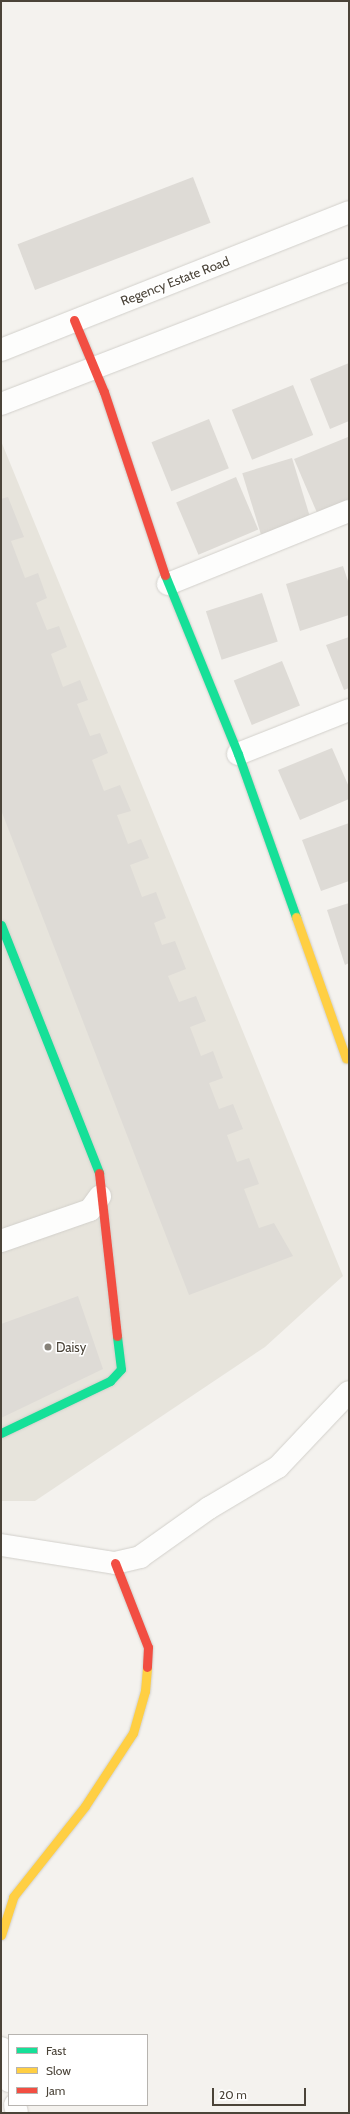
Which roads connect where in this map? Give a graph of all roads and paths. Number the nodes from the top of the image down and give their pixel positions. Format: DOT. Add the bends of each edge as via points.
graph roads {
  1 [pos="349,212"];
  2 [pos="349,270"];
  3 [pos="74,320"];
  4 [pos="1,350"];
  5 [pos="95,369"];
  6 [pos="1,404"];
  7 [pos="349,511"];
  8 [pos="168,584"];
  9 [pos="349,710"];
  10 [pos="238,754"];
  11 [pos="1,925"];
  12 [pos="346,1058"];
  13 [pos="100,1196"];
  14 [pos="5,1243"];
  15 [pos="349,1392"];
  16 [pos="1,1433"];
  17 [pos="1,1546"];
  18 [pos="115,1563"];
  19 [pos="1,1935"];
  20 [pos="1,2048"];
  21 [pos="8,2077"];
  1 -- 3 [label="street, Regency Estate Road"];
  2 -- 5 [label="street"];
  3 -- 4 [label="street, Regency Estate Road"];
  3 -- 5 [label="street"];
  5 -- 6 [label="street"];
  5 -- 8 [label="street"];
  7 -- 8 [label="street"];
  8 -- 10 [label="street"];
  9 -- 10 [label="street"];
  10 -- 12 [label="street"];
  11 -- 13 [label="street" via="102,1180"];
  13 -- 14 [label="street" via="90,1210"];
  13 -- 16 [label="street" via="121,1369 110,1381"];
  15 -- 18 [label="street" via="278,1467 209,1508 140,1557"];
  17 -- 18 [label="street"];
  18 -- 19 [label="street" via="148,1647 145,1691 133,1733 85,1806 13,1897"];
  20 -- 21 [label="street"];
}
